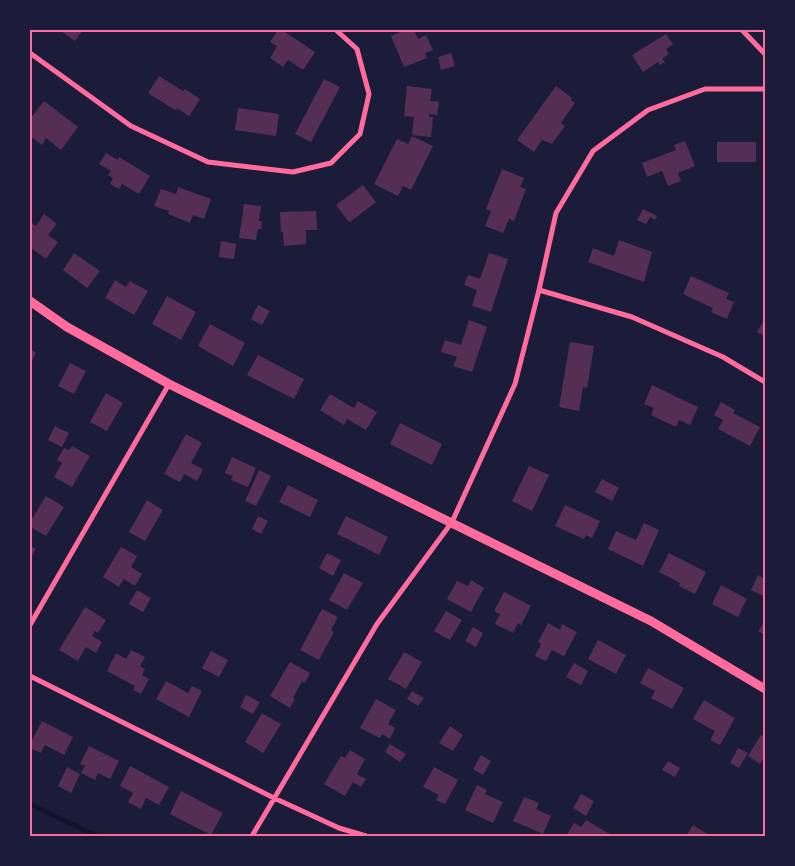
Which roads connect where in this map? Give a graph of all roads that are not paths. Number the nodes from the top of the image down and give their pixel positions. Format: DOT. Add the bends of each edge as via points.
graph roads {
  1 [pos="336,30"];
  2 [pos="742,30"];
  3 [pos="30,53"];
  4 [pos="765,54"];
  5 [pos="765,89"];
  6 [pos="539,290"];
  7 [pos="30,301"];
  8 [pos="765,382"];
  9 [pos="169,384"];
  10 [pos="452,522"];
  11 [pos="30,625"];
  12 [pos="30,676"];
  13 [pos="765,689"];
  14 [pos="274,798"];
  15 [pos="252,836"];
  16 [pos="366,836"];
  1 -- 3 [label="street" via="356,50 369,94 360,134 331,163 293,172 208,162 131,126"];
  2 -- 4 [label="street"];
  5 -- 6 [label="street" via="705,89 648,110 592,151 556,213"];
  6 -- 8 [label="street" via="632,317 723,357"];
  6 -- 10 [label="street" via="515,384"];
  7 -- 9 [label="street" via="67,327"];
  9 -- 10 [label="street"];
  9 -- 11 [label="street"];
  10 -- 13 [label="street" via="651,621"];
  10 -- 14 [label="street" via="377,624"];
  12 -- 14 [label="street"];
  14 -- 15 [label="street"];
  14 -- 16 [label="street" via="339,828"];
}
